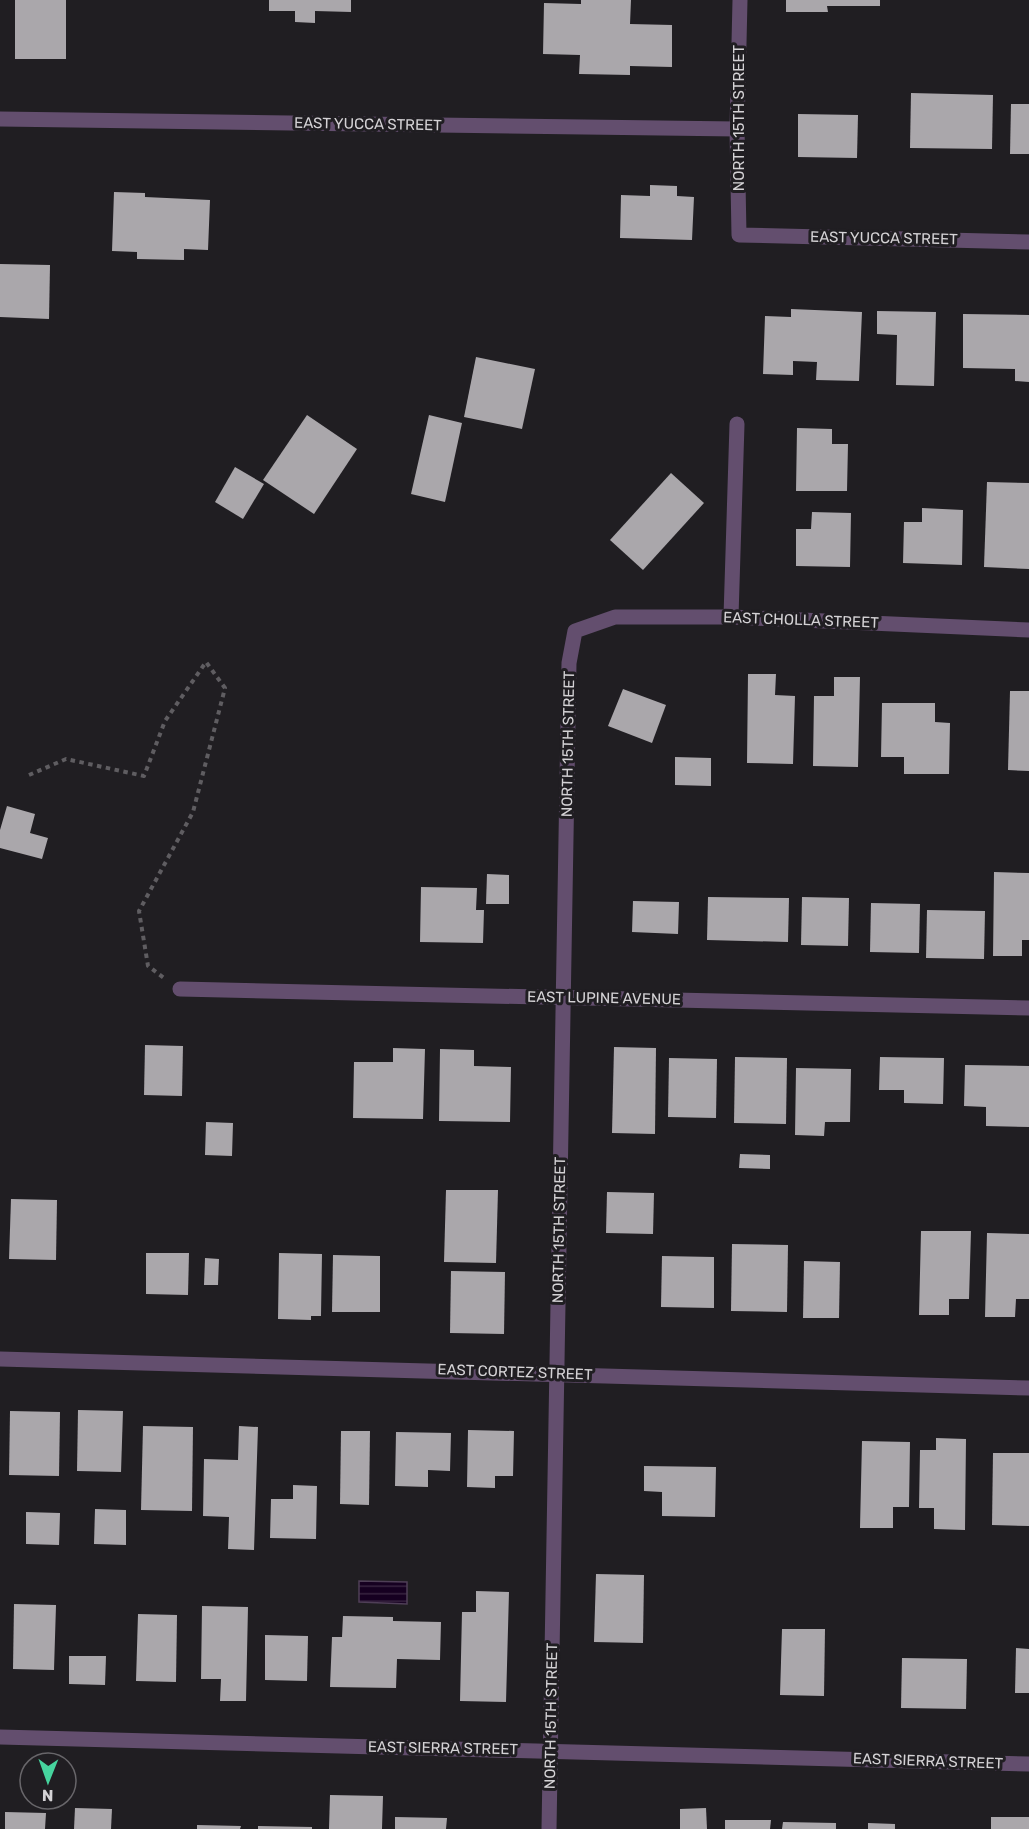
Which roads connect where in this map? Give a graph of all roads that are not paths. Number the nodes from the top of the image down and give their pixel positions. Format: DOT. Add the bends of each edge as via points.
graph roads {
  1 [pos="740,0"];
  2 [pos="0,119"];
  3 [pos="737,129"];
  4 [pos="739,235"];
  5 [pos="1029,242"];
  6 [pos="737,424"];
  7 [pos="731,617"];
  8 [pos="1029,630"];
  9 [pos="575,631"];
  10 [pos="180,989"];
  11 [pos="564,997"];
  12 [pos="1029,1008"];
  13 [pos="0,1359"];
  14 [pos="557,1373"];
  15 [pos="1029,1388"];
  16 [pos="0,1737"];
  17 [pos="550,1751"];
  18 [pos="1029,1764"];
  19 [pos="549,1829"];
  1 -- 3 [label="street, NORTH 15TH STREET"];
  2 -- 3 [label="street, EAST YUCCA STREET"];
  3 -- 4 [label="street, NORTH 15TH STREET"];
  4 -- 5 [label="street, EAST YUCCA STREET"];
  6 -- 7 [label="street"];
  7 -- 8 [label="street, EAST CHOLLA STREET"];
  7 -- 9 [label="street, EAST CHOLLA STREET" via="615,617"];
  9 -- 11 [label="street, NORTH 15TH STREET" via="569,663"];
  10 -- 11 [label="street, EAST LUPINE AVENUE"];
  11 -- 12 [label="street, EAST LUPINE AVENUE"];
  11 -- 14 [label="street, NORTH 15TH STREET"];
  13 -- 14 [label="street, EAST CORTEZ STREET"];
  14 -- 15 [label="street, EAST CORTEZ STREET"];
  14 -- 17 [label="street, NORTH 15TH STREET"];
  16 -- 17 [label="street, EAST SIERRA STREET"];
  17 -- 18 [label="street, EAST SIERRA STREET"];
  17 -- 19 [label="street, NORTH 15TH STREET"];
}
